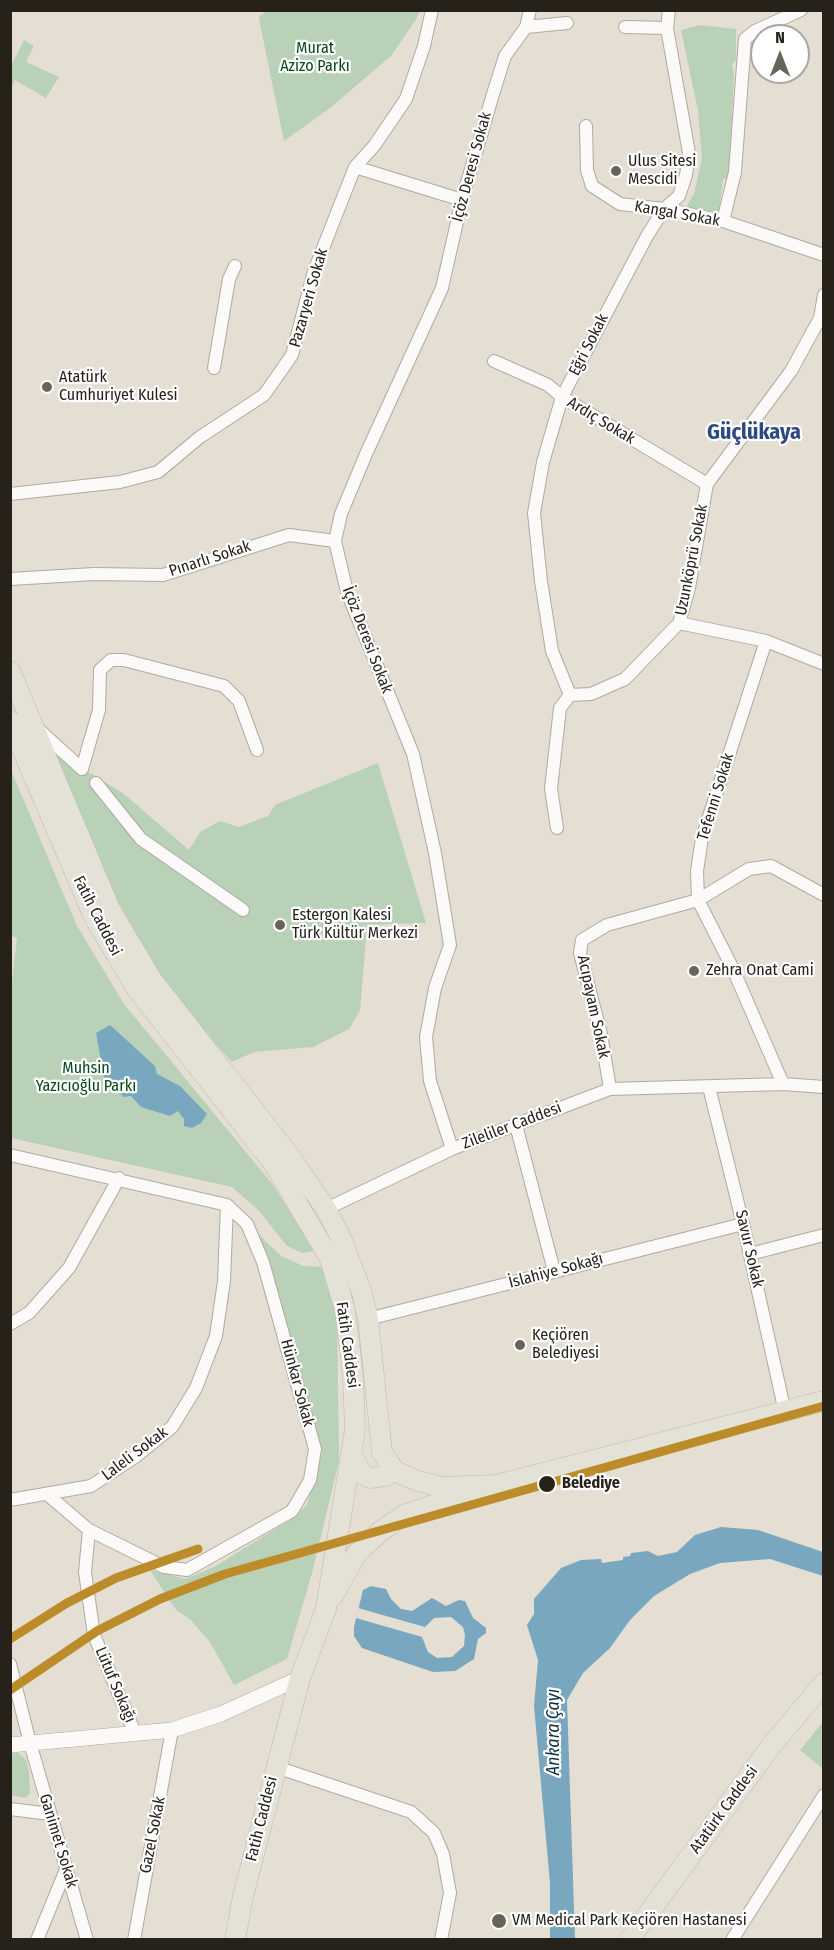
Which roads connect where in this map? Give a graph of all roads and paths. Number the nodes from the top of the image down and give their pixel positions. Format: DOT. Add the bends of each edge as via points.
graph roads {
  1 [pos="432,10"];
  2 [pos="530,10"];
  3 [pos="669,10"];
  4 [pos="798,12"];
  5 [pos="567,23"];
  6 [pos="526,27"];
  7 [pos="625,27"];
  8 [pos="667,28"];
  9 [pos="586,126"];
  10 [pos="356,167"];
  11 [pos="462,200"];
  12 [pos="664,209"];
  13 [pos="723,221"];
  14 [pos="824,255"];
  15 [pos="235,266"];
  16 [pos="824,295"];
  17 [pos="494,361"];
  18 [pos="214,368"];
  19 [pos="562,397"];
  20 [pos="706,484"];
  21 [pos="10,494"];
  22 [pos="335,541"];
  23 [pos="10,579"];
  24 [pos="679,623"];
  25 [pos="766,641"];
  26 [pos="824,664"];
  27 [pos="10,671"];
  28 [pos="570,695"];
  29 [pos="10,721"];
  30 [pos="32,724"];
  31 [pos="257,750"];
  32 [pos="96,783"];
  33 [pos="557,828"];
  34 [pos="824,895"];
  35 [pos="698,900"];
  36 [pos="243,910"];
  37 [pos="783,1084"];
  38 [pos="709,1087"];
  39 [pos="824,1087"];
  40 [pos="610,1089"];
  41 [pos="516,1125"];
  42 [pos="452,1149"];
  43 [pos="10,1155"];
  44 [pos="119,1178"];
  45 [pos="227,1205"];
  46 [pos="326,1209"];
  47 [pos="743,1224"];
  48 [pos="824,1235"];
  49 [pos="750,1254"];
  50 [pos="554,1271"];
  51 [pos="368,1319"];
  52 [pos="10,1324"];
  53 [pos="824,1401"];
  54 [pos="785,1412"];
  55 [pos="351,1453"];
  56 [pos="391,1465"];
  57 [pos="497,1485"];
  58 [pos="48,1495"];
  59 [pos="10,1500"];
  60 [pos="89,1530"];
  61 [pos="326,1609"];
  62 [pos="10,1664"];
  63 [pos="300,1678"];
  64 [pos="824,1683"];
  65 [pos="172,1730"];
  66 [pos="135,1733"];
  67 [pos="30,1743"];
  68 [pos="10,1745"];
  69 [pos="276,1767"];
  70 [pos="824,1795"];
  71 [pos="10,1809"];
  72 [pos="50,1814"];
  73 [pos="67,1867"];
  74 [pos="37,1940"];
  75 [pos="87,1940"];
  76 [pos="134,1940"];
  77 [pos="235,1940"];
  78 [pos="441,1940"];
  79 [pos="629,1940"];
  80 [pos="732,1940"];
  1 -- 10 [label="street, Pazaryeri Sokak" via="406,99"];
  2 -- 6 [label="street, İçöz Deresi Sokak"];
  3 -- 8 [label="street, Eğri Sokak"];
  4 -- 13 [label="street" via="745,39 735,172"];
  5 -- 6 [label="street"];
  6 -- 11 [label="street, İçöz Deresi Sokak" via="505,56"];
  7 -- 8 [label="street"];
  8 -- 12 [label="street, Eğri Sokak" via="689,153 679,196"];
  9 -- 12 [label="street, Kangal Sokak" via="587,170 592,186 620,204"];
  10 -- 11 [label="street"];
  10 -- 21 [label="street, Pazaryeri Sokak" via="314,271 292,355 264,395 200,437 158,471 120,482"];
  11 -- 22 [label="street, İçöz Deresi Sokak" via="442,288 366,454 341,514"];
  12 -- 13 [label="street, Kangal Sokak"];
  12 -- 19 [label="street, Eğri Sokak"];
  13 -- 14 [label="street, Kangal Sokak"];
  15 -- 18 [label="street" via="229,279"];
  16 -- 20 [label="street, Uzunköprü Sokak" via="820,318 791,371"];
  17 -- 19 [label="street, Ardıç Sokak" via="548,385"];
  19 -- 20 [label="street, Ardıç Sokak"];
  19 -- 28 [label="street, Eğri Sokak" via="543,462 534,513 552,651"];
  20 -- 24 [label="street, Uzunköprü Sokak" via="689,588"];
  22 -- 23 [label="street, Pınarlı Sokak" via="289,535 163,575"];
  22 -- 42 [label="street, İçöz Deresi Sokak" via="347,592 413,754 435,853 450,945 435,988 426,1037 430,1081"];
  24 -- 25 [label="street"];
  24 -- 28 [label="street, Uzunköprü Sokak" via="625,680 591,694"];
  25 -- 26 [label="street"];
  25 -- 35 [label="street, Tefenni Sokak" via="702,838"];
  27 -- 30 [label="main road, Fatih Caddesi"];
  28 -- 33 [label="street" via="561,708 554,748 551,789"];
  29 -- 55 [label="main road, Fatih Caddesi" via="94,917 126,971 274,1164 330,1259 345,1310 353,1376 355,1430"];
  30 -- 31 [label="street" via="82,769 99,710 100,670 111,660 124,660 224,686 239,701"];
  30 -- 46 [label="main road, Fatih Caddesi" via="110,909 152,980 288,1154"];
  32 -- 36 [label="street" via="141,839"];
  34 -- 35 [label="street" via="771,866 749,869"];
  35 -- 37 [label="street, Tefenni Sokak"];
  35 -- 40 [label="street, Acıpayam Sokak" via="607,925 582,940 580,953 601,1034"];
  37 -- 38 [label="street, Zileliler Caddesi"];
  37 -- 39 [label="street, Zileliler Caddesi"];
  38 -- 40 [label="street, Zileliler Caddesi"];
  38 -- 47 [label="street, Savur Sokak"];
  40 -- 41 [label="street, Zileliler Caddesi"];
  41 -- 42 [label="street, Zileliler Caddesi"];
  41 -- 50 [label="street"];
  42 -- 46 [label="street, Zileliler Caddesi"];
  43 -- 44 [label="street"];
  44 -- 45 [label="street"];
  44 -- 52 [label="street" via="69,1268 29,1313"];
  45 -- 58 [label="street, Laleli Sokak" via="224,1281 216,1336 190,1397 172,1426 135,1457 91,1486"];
  45 -- 60 [label="street, Hünkar Sokak" via="247,1224 263,1262 315,1449 310,1480 292,1510 187,1570 164,1567"];
  46 -- 51 [label="main road, Fatih Caddesi" via="358,1282"];
  47 -- 49 [label="street, Savur Sokak"];
  47 -- 50 [label="street, İslahiye Sokağı"];
  48 -- 49 [label="street"];
  49 -- 54 [label="street, Savur Sokak"];
  50 -- 51 [label="street, İslahiye Sokağı"];
  51 -- 56 [label="main road, Fatih Caddesi" via="382,1452"];
  53 -- 54 [label="main road"];
  54 -- 57 [label="main road"];
  55 -- 56 [label="main road" via="362,1474 370,1478 386,1476"];
  55 -- 61 [label="main road, Fatih Caddesi"];
  56 -- 57 [label="main road" via="402,1474 441,1486"];
  57 -- 61 [label="main road" via="406,1514 381,1531 357,1553"];
  58 -- 59 [label="street, Laleli Sokak"];
  58 -- 60 [label="street, Hünkar Sokak"];
  60 -- 66 [label="street, Lütuf Sokağı" via="85,1572 94,1635"];
  61 -- 63 [label="main road, Fatih Caddesi"];
  62 -- 67 [label="street, Ganimet Sokak"];
  63 -- 65 [label="street" via="221,1714"];
  63 -- 69 [label="main road, Fatih Caddesi"];
  64 -- 79 [label="main road, Atatürk Caddesi" via="771,1746"];
  65 -- 66 [label="street"];
  65 -- 76 [label="street, Gazel Sokak"];
  66 -- 67 [label="street"];
  67 -- 68 [label="street"];
  67 -- 72 [label="street, Ganimet Sokak"];
  69 -- 77 [label="main road, Fatih Caddesi"];
  69 -- 78 [label="street" via="411,1812 434,1833 443,1854 450,1893"];
  70 -- 80 [label="street"];
  71 -- 72 [label="street"];
  72 -- 73 [label="street, Ganimet Sokak"];
  73 -- 74 [label="street"];
  73 -- 75 [label="street, Ganimet Sokak"];
}
